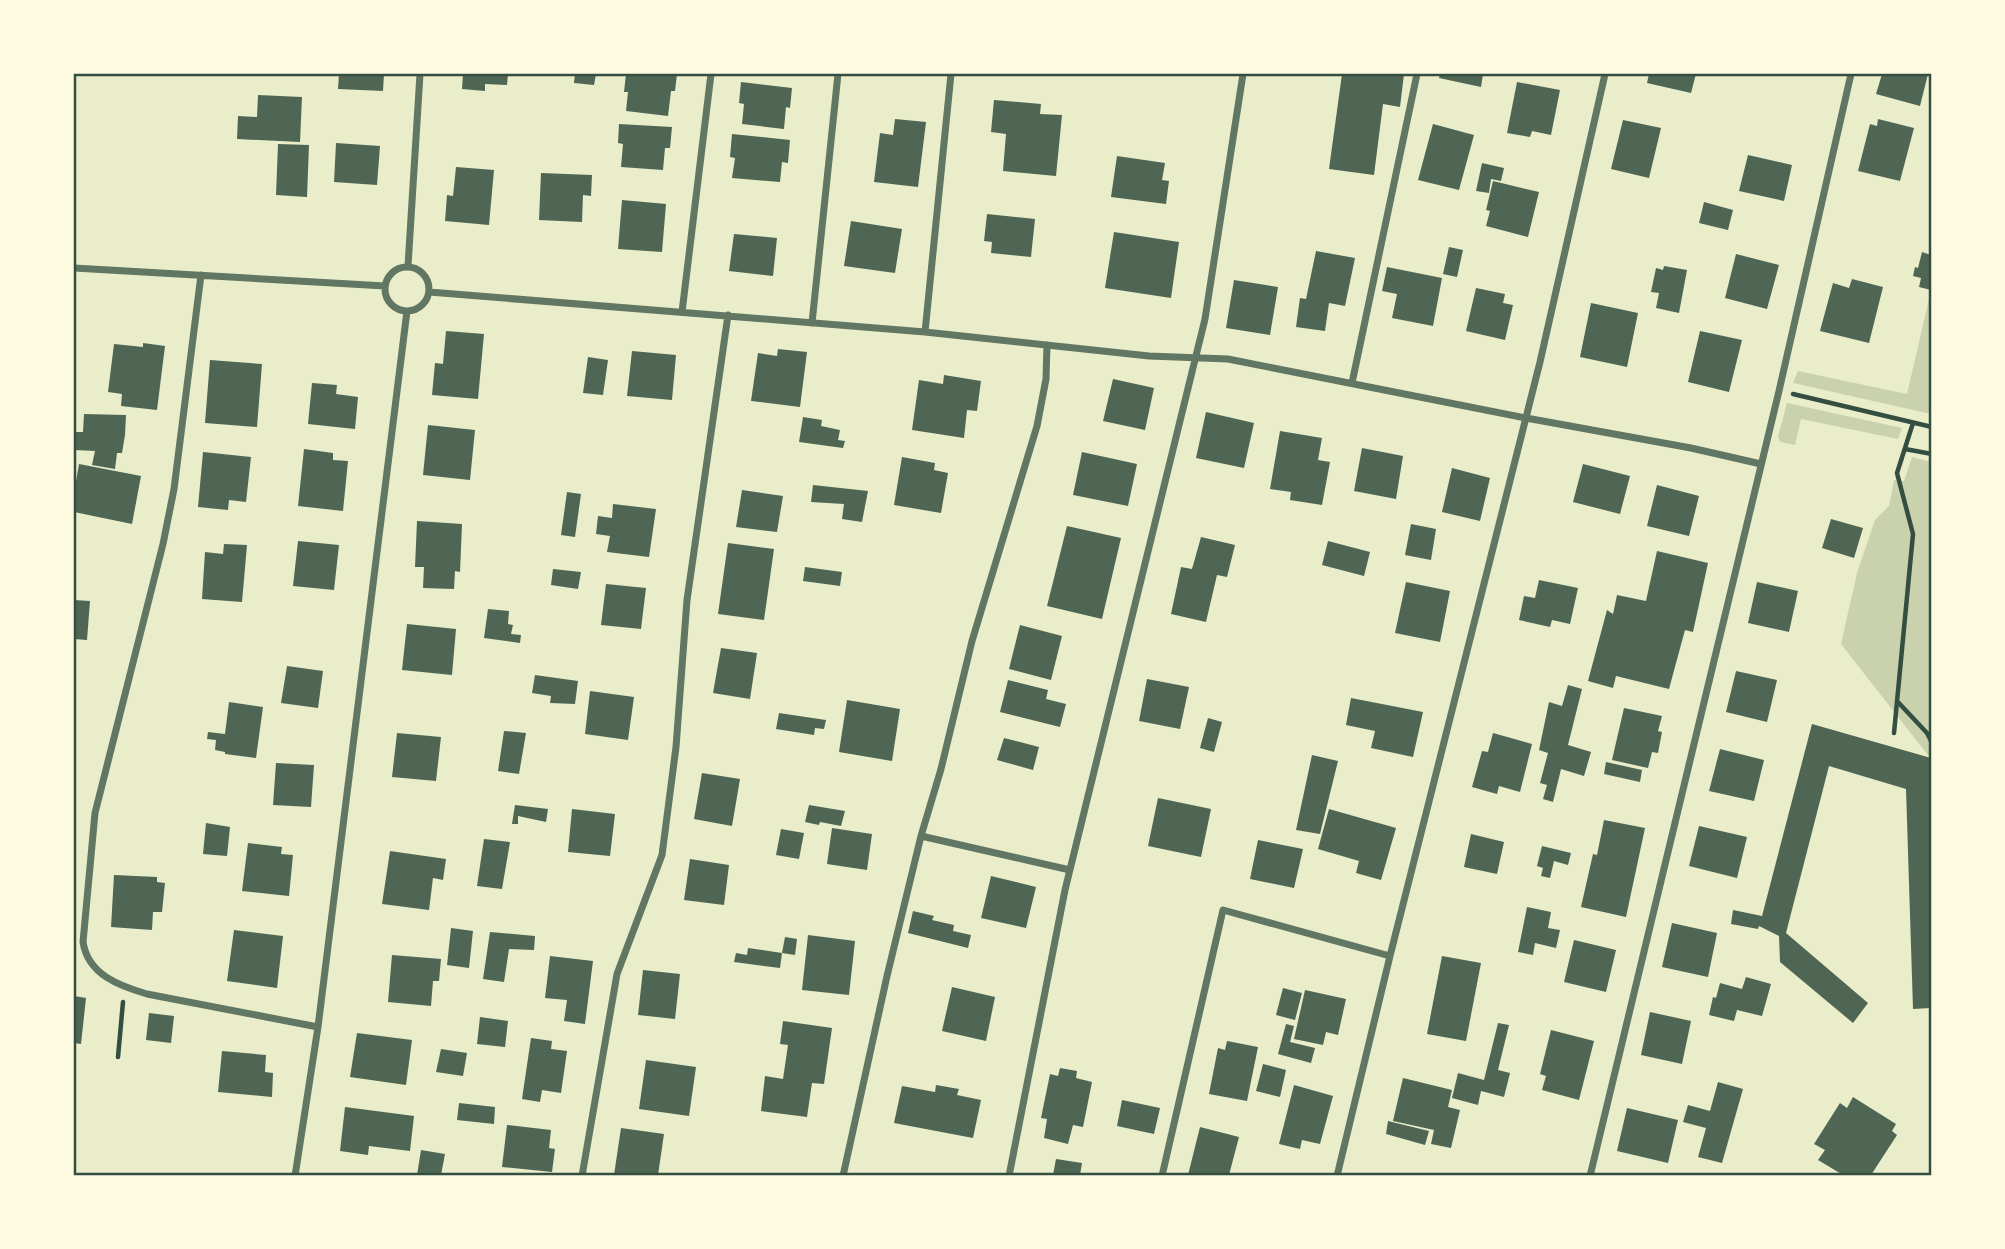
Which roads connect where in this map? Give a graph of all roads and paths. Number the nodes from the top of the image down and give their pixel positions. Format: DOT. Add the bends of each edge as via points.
graph roads {
  1 [pos="420,74"];
  2 [pos="711,74"];
  3 [pos="838,74"];
  4 [pos="951,74"];
  5 [pos="1243,74"];
  6 [pos="1416,74"];
  7 [pos="1605,74"];
  8 [pos="1851,74"];
  9 [pos="408,266"];
  10 [pos="74,268"];
  11 [pos="201,275"];
  12 [pos="385,286"];
  13 [pos="429,292"];
  14 [pos="407,311"];
  15 [pos="682,312"];
  16 [pos="728,316"];
  17 [pos="812,323"];
  18 [pos="925,332"];
  19 [pos="1047,345"];
  20 [pos="1195,358"];
  21 [pos="1352,383"];
  22 [pos="1779,391"];
  23 [pos="1526,418"];
  24 [pos="1913,423"];
  25 [pos="1931,427"];
  26 [pos="1905,449"];
  27 [pos="1931,454"];
  28 [pos="1761,464"];
  29 [pos="1896,700"];
  30 [pos="1894,733"];
  31 [pos="1931,743"];
  32 [pos="921,836"];
  33 [pos="1070,870"];
  34 [pos="1390,956"];
  35 [pos="124,987"];
  36 [pos="318,1027"];
  37 [pos="118,1057"];
  38 [pos="295,1175"];
  39 [pos="582,1175"];
  40 [pos="843,1175"];
  41 [pos="1009,1175"];
  42 [pos="1162,1175"];
  43 [pos="1337,1175"];
  44 [pos="1590,1175"];
  1 -- 9 [label="street"];
  2 -- 15 [label="street"];
  3 -- 17 [label="street"];
  4 -- 18 [label="street"];
  5 -- 20 [label="street"];
  6 -- 21 [label="street"];
  7 -- 23 [label="street"];
  8 -- 22 [label="street"];
  9 -- 12 [label="street" via="397,268"];
  9 -- 13 [label="street" via="425,274"];
  10 -- 11 [label="street"];
  11 -- 12 [label="street"];
  11 -- 35 [label="street" via="174,489 95,813 83,942 92,964"];
  12 -- 14 [label="street" via="390,304"];
  13 -- 14 [label="street" via="418,309"];
  13 -- 15 [label="street"];
  14 -- 36 [label="street"];
  15 -- 16 [label="street"];
  16 -- 17 [label="street"];
  16 -- 39 [label="street" via="687,600 662,855 617,974"];
  17 -- 18 [label="street"];
  18 -- 19 [label="street"];
  19 -- 20 [label="street"];
  19 -- 32 [label="street" via="1037,426 989,579"];
  20 -- 21 [label="street" via="1228,359"];
  20 -- 33 [label="street"];
  21 -- 23 [label="street"];
  22 -- 24 [label="path"];
  22 -- 28 [label="street"];
  23 -- 28 [label="street"];
  23 -- 34 [label="street"];
  24 -- 25 [label="path"];
  24 -- 26 [label="path"];
  26 -- 27 [label="path"];
  26 -- 29 [label="path" via="1897,473 1913,534"];
  28 -- 44 [label="street"];
  29 -- 30 [label="path"];
  29 -- 31 [label="path"];
  32 -- 33 [label="street"];
  32 -- 40 [label="street"];
  33 -- 41 [label="street"];
  34 -- 42 [label="street" via="1223,910"];
  34 -- 43 [label="street"];
  35 -- 36 [label="street"];
  35 -- 37 [label="path"];
  36 -- 38 [label="street"];
}
